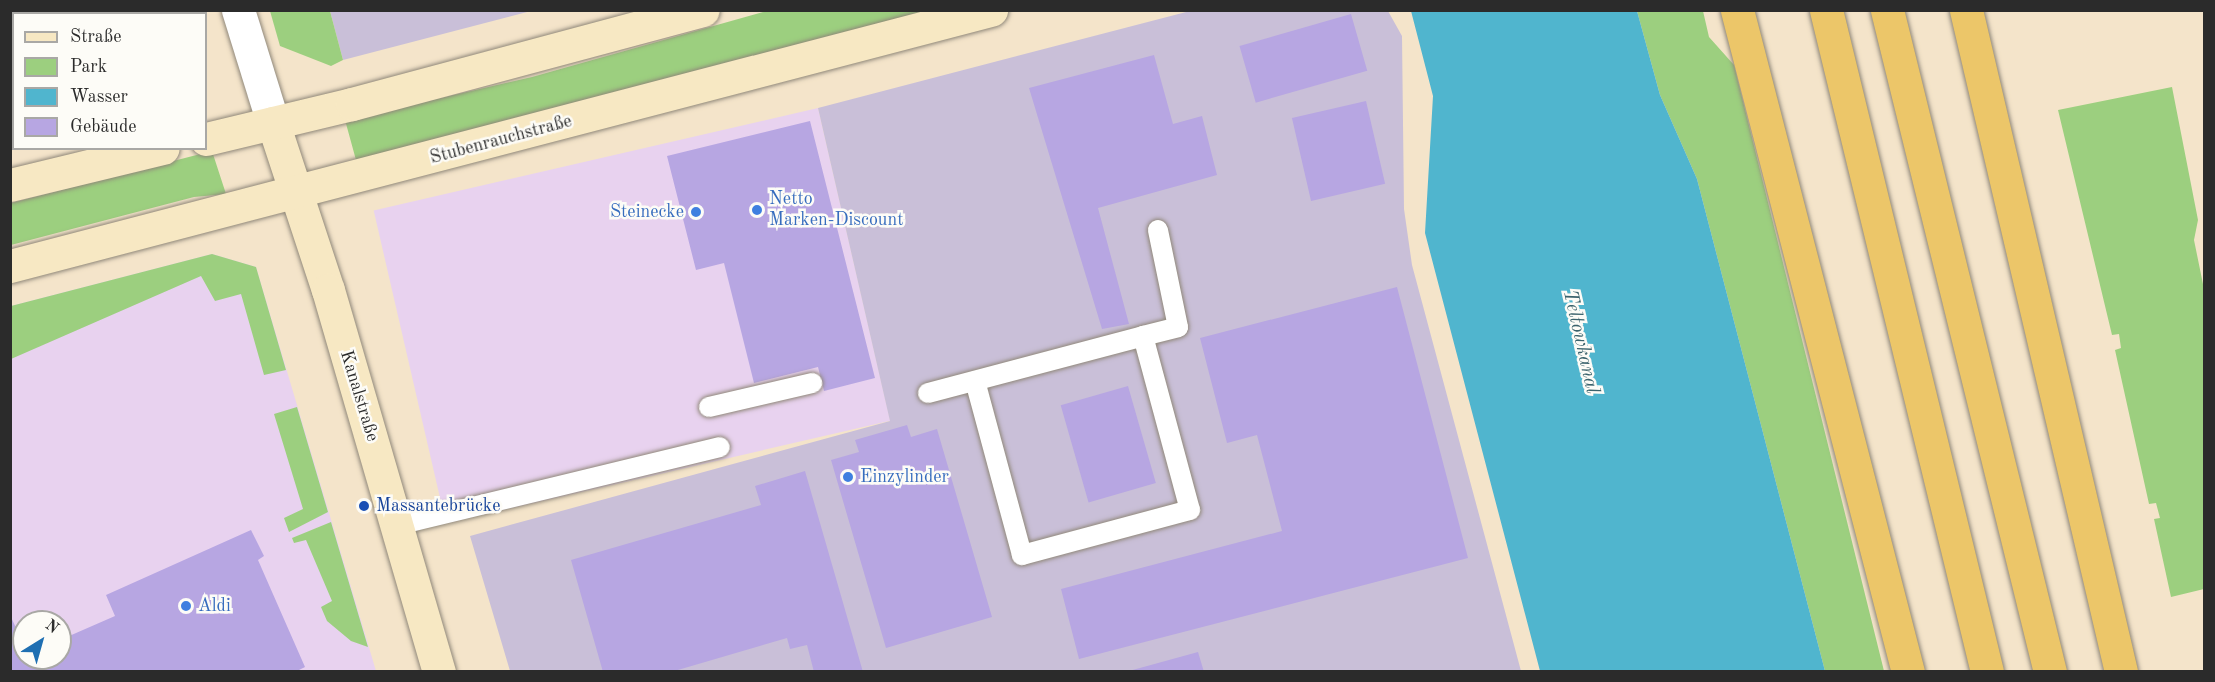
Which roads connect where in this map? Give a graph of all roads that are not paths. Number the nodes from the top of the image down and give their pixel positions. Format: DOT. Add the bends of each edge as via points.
graph roads {
  1 [pos="238,10"];
  2 [pos="703,10"];
  3 [pos="991,10"];
  4 [pos="1737,10"];
  5 [pos="1826,10"];
  6 [pos="1887,10"];
  7 [pos="1966,10"];
  8 [pos="273,123"];
  9 [pos="207,139"];
  10 [pos="155,150"];
  11 [pos="10,185"];
  12 [pos="298,192"];
  13 [pos="1158,230"];
  14 [pos="10,266"];
  15 [pos="1143,336"];
  16 [pos="975,381"];
  17 [pos="812,383"];
  18 [pos="928,393"];
  19 [pos="709,407"];
  20 [pos="720,447"];
  21 [pos="398,525"];
  22 [pos="439,672"];
  23 [pos="1908,672"];
  24 [pos="1987,672"];
  25 [pos="2050,672"];
  26 [pos="2121,672"];
  1 -- 8 [label="street"];
  2 -- 8 [label="main road"];
  3 -- 12 [label="main road, Stubenrauchstraße"];
  4 -- 23 [label="highway"];
  5 -- 24 [label="highway"];
  6 -- 25 [label="highway"];
  7 -- 26 [label="highway"];
  8 -- 9 [label="main road"];
  8 -- 12 [label="main road, Kanalstraße"];
  10 -- 11 [label="main road"];
  12 -- 14 [label="main road, Stubenrauchstraße"];
  12 -- 21 [label="main road, Kanalstraße"];
  13 -- 15 [label="lane" via="1178,327"];
  15 -- 16 [label="lane"];
  15 -- 16 [label="lane" via="1190,510 1179,513 1022,555"];
  16 -- 18 [label="lane"];
  17 -- 19 [label="lane"];
  20 -- 21 [label="lane"];
  21 -- 22 [label="main road, Kanalstraße"];
}
